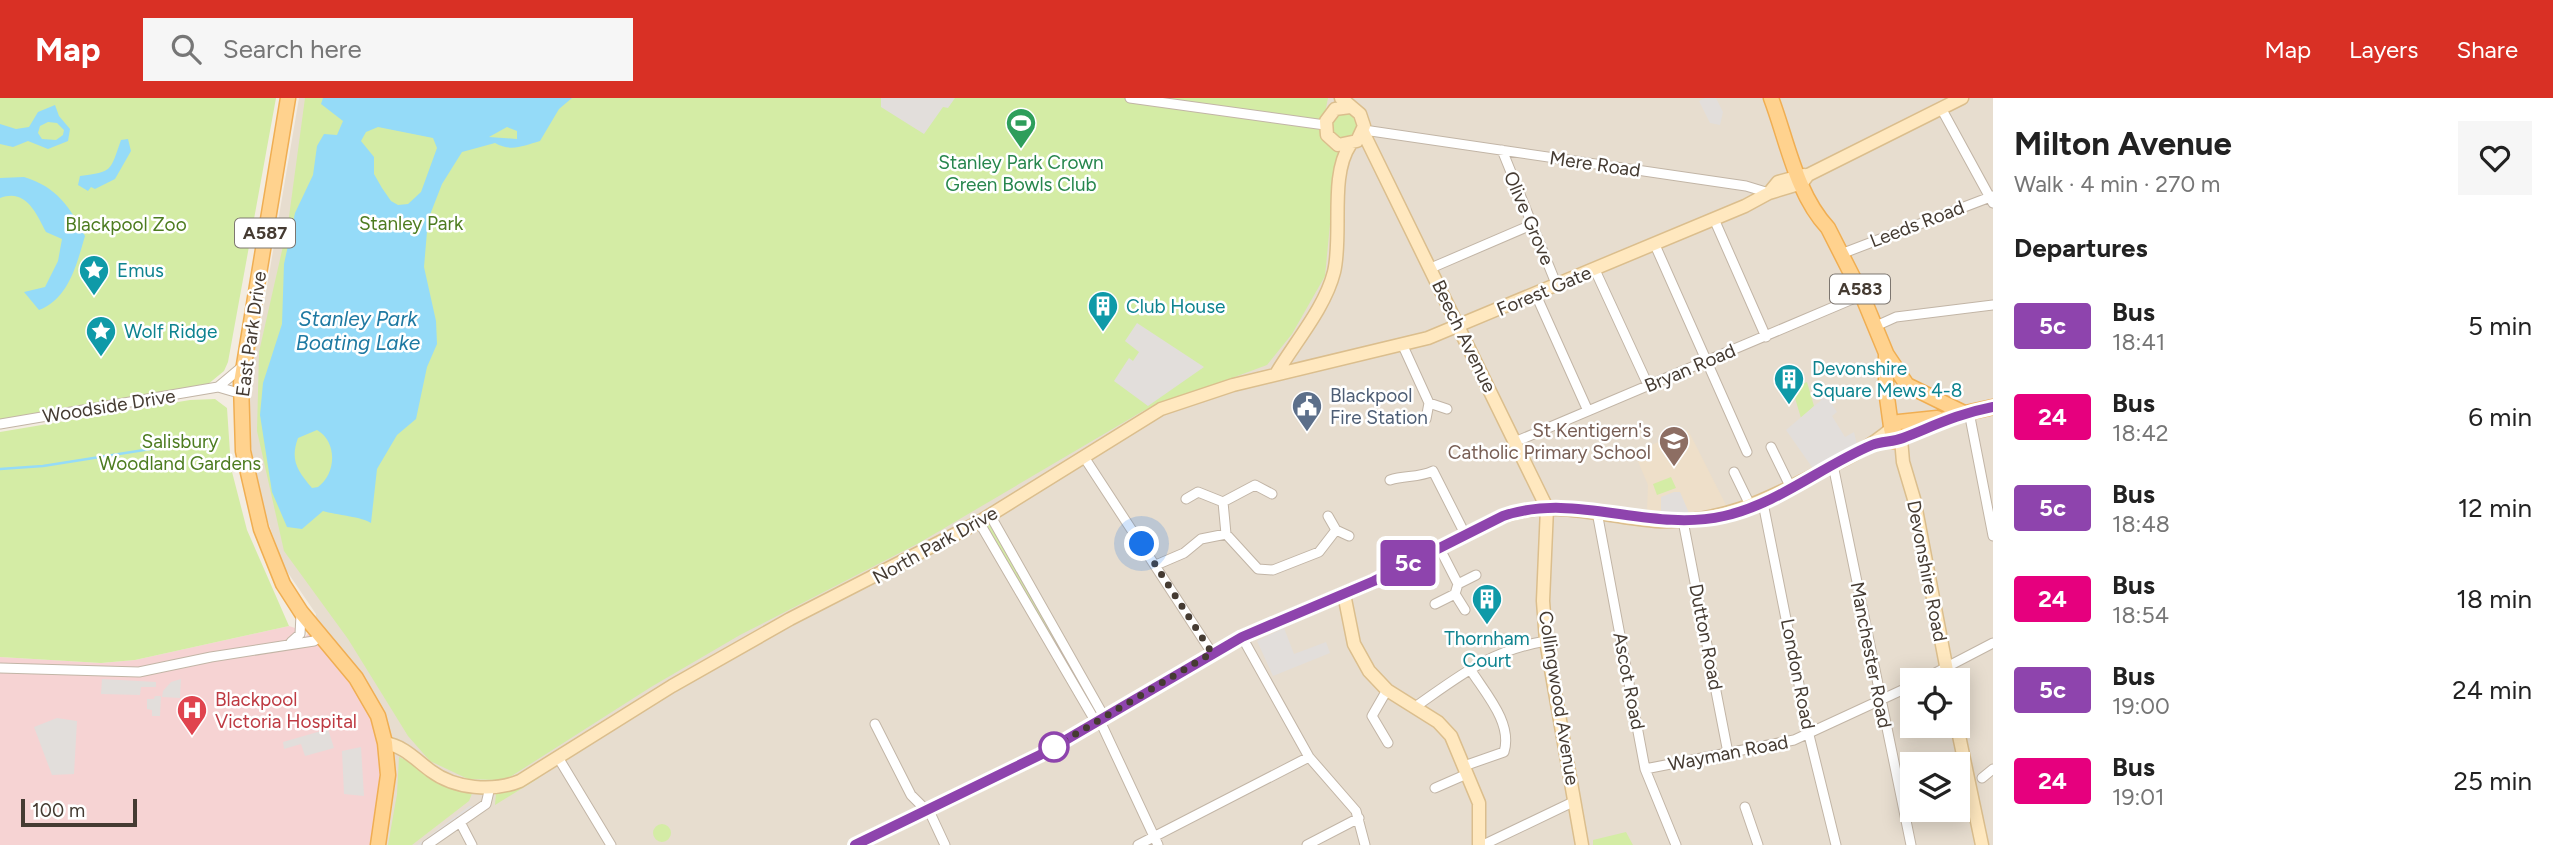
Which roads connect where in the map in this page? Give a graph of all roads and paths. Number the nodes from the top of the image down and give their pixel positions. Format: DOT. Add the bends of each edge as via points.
graph roads {
  1 [pos="288,98"];
  2 [pos="1130,98"];
  3 [pos="1332,98"];
  4 [pos="1771,98"];
  5 [pos="1962,98"];
  6 [pos="1345,103"];
  7 [pos="1941,108"];
  8 [pos="1327,120"];
  9 [pos="1364,131"];
  10 [pos="1335,143"];
  11 [pos="1352,144"];
  12 [pos="1502,150"];
  13 [pos="1379,166"];
  14 [pos="1341,174"];
  15 [pos="1803,177"];
  16 [pos="1769,193"];
  17 [pos="1992,199"];
  18 [pos="1714,219"];
  19 [pos="1531,225"];
  20 [pos="1655,245"];
  21 [pos="1841,254"];
  22 [pos="1431,268"];
  23 [pos="1595,270"];
  24 [pos="1557,286"];
  25 [pos="1536,295"];
  26 [pos="1862,295"];
  27 [pos="1993,305"];
  28 [pos="1876,326"];
  29 [pos="1458,327"];
  30 [pos="1766,337"];
  31 [pos="1403,346"];
  32 [pos="1707,360"];
  33 [pos="1887,360"];
  34 [pos="245,363"];
  35 [pos="1276,374"];
  36 [pos="1648,386"];
  37 [pos="218,387"];
  38 [pos="242,394"];
  39 [pos="1429,404"];
  40 [pos="1993,407"];
  41 [pos="1447,409"];
  42 [pos="1588,411"];
  43 [pos="1962,413"];
  44 [pos="1426,419"];
  45 [pos="0,424"];
  46 [pos="1897,432"];
  47 [pos="1517,441"];
  48 [pos="1771,447"];
  49 [pos="1747,452"];
  50 [pos="1084,457"];
  51 [pos="1833,466"];
  52 [pos="1734,472"];
  53 [pos="1390,480"];
  54 [pos="1791,488"];
  55 [pos="1272,494"];
  56 [pos="1187,499"];
  57 [pos="1223,502"];
  58 [pos="1757,505"];
  59 [pos="1547,508"];
  60 [pos="1597,512"];
  61 [pos="1328,516"];
  62 [pos="985,518"];
  63 [pos="1683,521"];
  64 [pos="1336,530"];
  65 [pos="1226,534"];
  66 [pos="1465,534"];
  67 [pos="1349,536"];
  68 [pos="1993,536"];
  69 [pos="1439,547"];
  70 [pos="1156,565"];
  71 [pos="1476,575"];
  72 [pos="1458,583"];
  73 [pos="1344,594"];
  74 [pos="1455,594"];
  75 [pos="1435,604"];
  76 [pos="1465,610"];
  77 [pos="301,611"];
  78 [pos="320,635"];
  79 [pos="1242,637"];
  80 [pos="1546,641"];
  81 [pos="1993,643"];
  82 [pos="286,644"];
  83 [pos="1212,653"];
  84 [pos="1946,667"];
  85 [pos="0,668"];
  86 [pos="1470,669"];
  87 [pos="1387,690"];
  88 [pos="1900,692"];
  89 [pos="1880,702"];
  90 [pos="1415,706"];
  91 [pos="1100,721"];
  92 [pos="875,724"];
  93 [pos="1810,735"];
  94 [pos="1960,738"];
  95 [pos="385,743"];
  96 [pos="1388,743"];
  97 [pos="1728,753"];
  98 [pos="1309,757"];
  99 [pos="559,759"];
  100 [pos="1645,769"];
  101 [pos="1993,769"];
  102 [pos="1466,770"];
  103 [pos="1982,778"];
  104 [pos="490,787"];
  105 [pos="1435,788"];
  106 [pos="1575,801"];
  107 [pos="1745,807"];
  108 [pos="926,809"];
  109 [pos="1359,818"];
  110 [pos="460,822"];
  111 [pos="1156,841"];
  112 [pos="378,845"];
  113 [pos="427,845"];
  114 [pos="472,845"];
  115 [pos="611,845"];
  116 [pos="855,845"];
  117 [pos="945,845"];
  118 [pos="1138,845"];
  119 [pos="1307,845"];
  120 [pos="1365,845"];
  121 [pos="1481,845"];
  122 [pos="1582,845"];
  123 [pos="1676,845"];
  124 [pos="1758,845"];
  125 [pos="1836,845"];
  126 [pos="1912,845"];
  127 [pos="1982,845"];
  1 -- 34 [label="main road, East Park Drive / A587"];
  2 -- 8 [label="street"];
  3 -- 8 [label="street"];
  4 -- 15 [label="main road, A583" via="1782,137"];
  5 -- 7 [label="street"];
  6 -- 8 [label="street"];
  6 -- 9 [label="street" via="1363,118"];
  7 -- 15 [label="street"];
  7 -- 17 [label="street"];
  8 -- 10 [label="street" via="1327,135"];
  9 -- 11 [label="street"];
  9 -- 12 [label="street, Mere Road"];
  9 -- 13 [label="street, Beech Avenue"];
  10 -- 11 [label="street"];
  10 -- 14 [label="street"];
  11 -- 13 [label="street, Beech Avenue" via="1366,150"];
  11 -- 14 [label="street"];
  12 -- 16 [label="street, Mere Road"];
  12 -- 19 [label="street, Olive Grove"];
  13 -- 22 [label="street, Beech Avenue"];
  14 -- 35 [label="street" via="1334,274"];
  15 -- 16 [label="street" via="1775,184"];
  15 -- 21 [label="main road, A583" via="1827,216"];
  16 -- 18 [label="street, Forest Gate"];
  17 -- 21 [label="street, Leeds Road"];
  18 -- 20 [label="street, Forest Gate"];
  18 -- 30 [label="street"];
  19 -- 22 [label="street"];
  19 -- 24 [label="street, Olive Grove"];
  20 -- 23 [label="street, Forest Gate"];
  20 -- 32 [label="street"];
  21 -- 26 [label="main road, A583"];
  22 -- 29 [label="street, Beech Avenue"];
  23 -- 24 [label="street, Forest Gate"];
  23 -- 36 [label="street"];
  24 -- 25 [label="street, Forest Gate"];
  25 -- 29 [label="street, Forest Gate"];
  25 -- 42 [label="street"];
  26 -- 28 [label="main road, A583"];
  26 -- 30 [label="street, Bryan Road"];
  27 -- 28 [label="street" via="1896,317"];
  28 -- 33 [label="main road, A583"];
  29 -- 31 [label="street, Forest Gate"];
  29 -- 47 [label="street, Beech Avenue"];
  30 -- 32 [label="street, Bryan Road"];
  31 -- 35 [label="street, Forest Gate"];
  31 -- 39 [label="street"];
  32 -- 36 [label="street, Bryan Road"];
  32 -- 49 [label="street"];
  33 -- 43 [label="main road, A583" via="1908,385"];
  33 -- 46 [label="main road, A583"];
  34 -- 37 [label="street"];
  34 -- 38 [label="main road, East Park Drive / A587"];
  35 -- 50 [label="street, North Park Drive" via="1161,410"];
  36 -- 42 [label="street, Bryan Road"];
  37 -- 38 [label="street, Woodside Drive"];
  37 -- 45 [label="street, Woodside Drive"];
  38 -- 77 [label="main road, East Park Drive / A587" via="243,451 254,503 273,563"];
  39 -- 41 [label="street"];
  39 -- 44 [label="street"];
  40 -- 43 [label="main road"];
  42 -- 47 [label="street, Bryan Road"];
  43 -- 46 [label="main road"];
  43 -- 46 [label="main road"];
  43 -- 68 [label="street"];
  46 -- 51 [label="street"];
  46 -- 84 [label="street, Devonshire Road"];
  47 -- 59 [label="street, Beech Avenue"];
  48 -- 54 [label="street"];
  50 -- 62 [label="street, North Park Drive"];
  50 -- 70 [label="street"];
  51 -- 54 [label="street"];
  51 -- 89 [label="street, Manchester Road"];
  52 -- 58 [label="street, London Road"];
  53 -- 66 [label="street" via="1433,471"];
  54 -- 58 [label="street"];
  55 -- 57 [label="street" via="1254,482"];
  56 -- 57 [label="street" via="1198,492"];
  57 -- 65 [label="street"];
  58 -- 63 [label="street" via="1723,517"];
  58 -- 93 [label="street, London Road"];
  59 -- 60 [label="street"];
  59 -- 66 [label="street" via="1524,509"];
  59 -- 80 [label="street, Collingwood Avenue"];
  60 -- 63 [label="street"];
  60 -- 100 [label="street, Ascot Road"];
  61 -- 64 [label="street"];
  62 -- 91 [label="street" via="1085,682 1102,713"];
  62 -- 99 [label="street, North Park Drive" via="767,632"];
  63 -- 97 [label="street, Dutton Road"];
  64 -- 65 [label="street" via="1323,550 1265,572"];
  64 -- 67 [label="street"];
  65 -- 70 [label="street" via="1201,539 1184,553"];
  66 -- 69 [label="street"];
  69 -- 72 [label="street"];
  69 -- 73 [label="street"];
  70 -- 83 [label="street"];
  71 -- 72 [label="street"];
  72 -- 74 [label="street"];
  73 -- 79 [label="street"];
  73 -- 87 [label="street" via="1357,651"];
  74 -- 75 [label="street"];
  74 -- 76 [label="street"];
  77 -- 78 [label="main road, East Park Drive / A587"];
  77 -- 82 [label="street" via="300,634"];
  78 -- 82 [label="street" via="314,641"];
  78 -- 95 [label="main road, East Park Drive / A587" via="365,692"];
  79 -- 83 [label="street"];
  79 -- 98 [label="street"];
  80 -- 86 [label="street" via="1514,647"];
  80 -- 106 [label="street, Collingwood Avenue"];
  81 -- 84 [label="street"];
  82 -- 85 [label="street" via="132,673"];
  83 -- 91 [label="street"];
  86 -- 90 [label="street"];
  86 -- 102 [label="street" via="1503,723 1507,741 1504,752"];
  87 -- 90 [label="street"];
  87 -- 96 [label="street" via="1372,716"];
  88 -- 89 [label="street, Wayman Road"];
  89 -- 93 [label="street, Wayman Road"];
  89 -- 126 [label="street, Manchester Road"];
  90 -- 102 [label="street" via="1446,729"];
  91 -- 108 [label="street"];
  91 -- 111 [label="street"];
  92 -- 108 [label="street" via="911,795"];
  93 -- 97 [label="street, Wayman Road"];
  93 -- 125 [label="street, London Road"];
  94 -- 127 [label="street"];
  95 -- 104 [label="street" via="400,747 452,782"];
  95 -- 112 [label="main road, East Park Drive / A587" via="387,787"];
  97 -- 100 [label="street, Wayman Road"];
  98 -- 109 [label="street"];
  98 -- 111 [label="street"];
  99 -- 104 [label="street, North Park Drive" via="510,785"];
  99 -- 115 [label="street"];
  100 -- 123 [label="street, Ascot Road"];
  101 -- 103 [label="street"];
  102 -- 105 [label="street"];
  102 -- 121 [label="street" via="1480,808"];
  104 -- 110 [label="street" via="486,804"];
  106 -- 121 [label="street"];
  106 -- 122 [label="street, Collingwood Avenue"];
  107 -- 124 [label="street"];
  108 -- 116 [label="street"];
  108 -- 117 [label="street"];
  109 -- 119 [label="street"];
  109 -- 120 [label="street"];
  110 -- 113 [label="street"];
  110 -- 114 [label="street"];
  111 -- 118 [label="street"];
}
